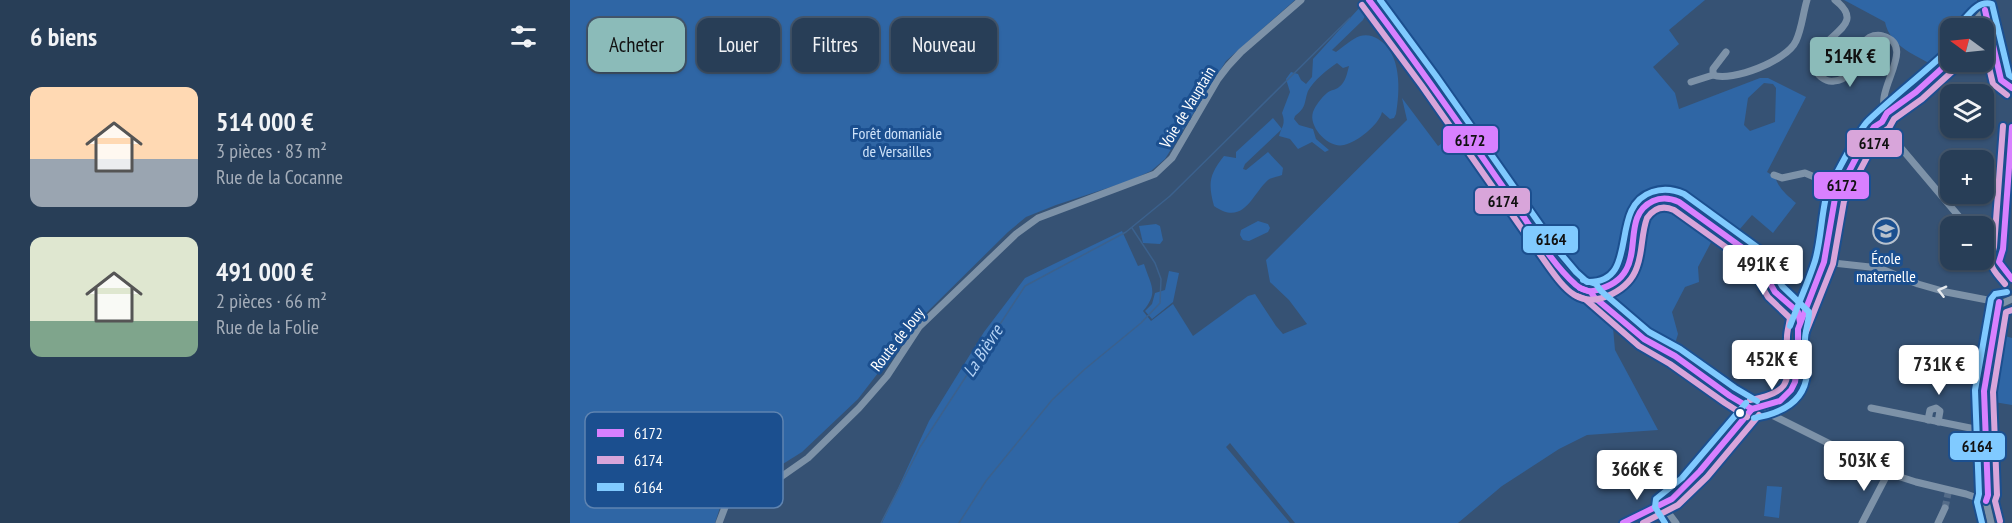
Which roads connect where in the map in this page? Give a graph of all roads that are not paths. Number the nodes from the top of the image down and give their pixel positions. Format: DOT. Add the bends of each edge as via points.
graph roads {
  1 [pos="1301,0"];
  2 [pos="1369,0"];
  3 [pos="1807,0"];
  4 [pos="1835,0"];
  5 [pos="1983,0"];
  6 [pos="1985,10"];
  7 [pos="1978,18"];
  8 [pos="1726,52"];
  9 [pos="1940,70"];
  10 [pos="1713,75"];
  11 [pos="1691,82"];
  12 [pos="2011,86"];
  13 [pos="1887,113"];
  14 [pos="1882,122"];
  15 [pos="2012,127"];
  16 [pos="1774,175"];
  17 [pos="1837,186"];
  18 [pos="1114,190"];
  19 [pos="1959,216"];
  20 [pos="1994,256"];
  21 [pos="1824,261"];
  22 [pos="1999,262"];
  23 [pos="2012,279"];
  24 [pos="1591,292"];
  25 [pos="1779,297"];
  26 [pos="1809,298"];
  27 [pos="2011,301"];
  28 [pos="1999,302"];
  29 [pos="1800,322"];
  30 [pos="1755,408"];
  31 [pos="1871,408"];
  32 [pos="1928,420"];
  33 [pos="1938,422"];
  34 [pos="1985,431"];
  35 [pos="1888,473"];
  36 [pos="783,475"];
  37 [pos="1986,501"];
  38 [pos="1664,504"];
  39 [pos="725,508"];
  40 [pos="1945,508"];
  41 [pos="719,523"];
  42 [pos="1623,523"];
  43 [pos="1676,523"];
  44 [pos="1862,523"];
  45 [pos="1938,523"];
  46 [pos="1991,523"];
  1 -- 18 [label="street, Voie de Vauptain" via="1241,52 1218,78 1172,158 1155,174"];
  2 -- 24 [label="street" via="1554,257 1575,284"];
  3 -- 10 [label="street" via="1796,42 1784,55 1721,78"];
  4 -- 13 [label="street" via="1847,14 1848,22 1822,45 1815,63 1817,73 1824,80 1841,80 1852,69 1868,38 1880,35 1891,40 1897,50 1883,98"];
  5 -- 6 [label="street"];
  6 -- 7 [label="street"];
  6 -- 12 [label="street" via="2001,80"];
  8 -- 10 [label="street"];
  9 -- 13 [label="street"];
  10 -- 11 [label="street"];
  13 -- 14 [label="street"];
  14 -- 17 [label="street" via="1874,127"];
  14 -- 19 [label="street"];
  15 -- 22 [label="street"];
  16 -- 17 [label="street" via="1782,178 1803,172"];
  17 -- 21 [label="street"];
  18 -- 36 [label="street, Route de Jouy" via="1038,218 1016,234 919,327 887,376 859,408 808,458"];
  20 -- 22 [label="street"];
  21 -- 26 [label="street"];
  28 -- 21 [label="street, one-way" via="1924,286 1879,268"];
  22 -- 23 [label="street"];
  24 -- 25 [label="street" via="1622,276 1631,259 1638,214 1648,203 1666,198 1678,202 1755,257"];
  24 -- 30 [label="street" via="1644,339 1730,396"];
  25 -- 26 [label="street"];
  25 -- 29 [label="street" via="1798,312"];
  26 -- 29 [label="street"];
  27 -- 28 [label="street"];
  28 -- 34 [label="street" via="1985,384"];
  29 -- 30 [label="street" via="1794,387 1781,401"];
  30 -- 35 [label="street"];
  30 -- 38 [label="street" via="1700,471"];
  31 -- 32 [label="street"];
  32 -- 33 [label="street"];
  32 -- 33 [label="street" via="1930,410 1936,408 1940,411"];
  33 -- 34 [label="street"];
  34 -- 37 [label="street"];
  35 -- 37 [label="street"];
  35 -- 44 [label="street"];
  37 -- 46 [label="street"];
  38 -- 42 [label="street"];
  38 -- 43 [label="street"];
  39 -- 41 [label="street, Route de Jouy"];
  40 -- 45 [label="street"];
}
